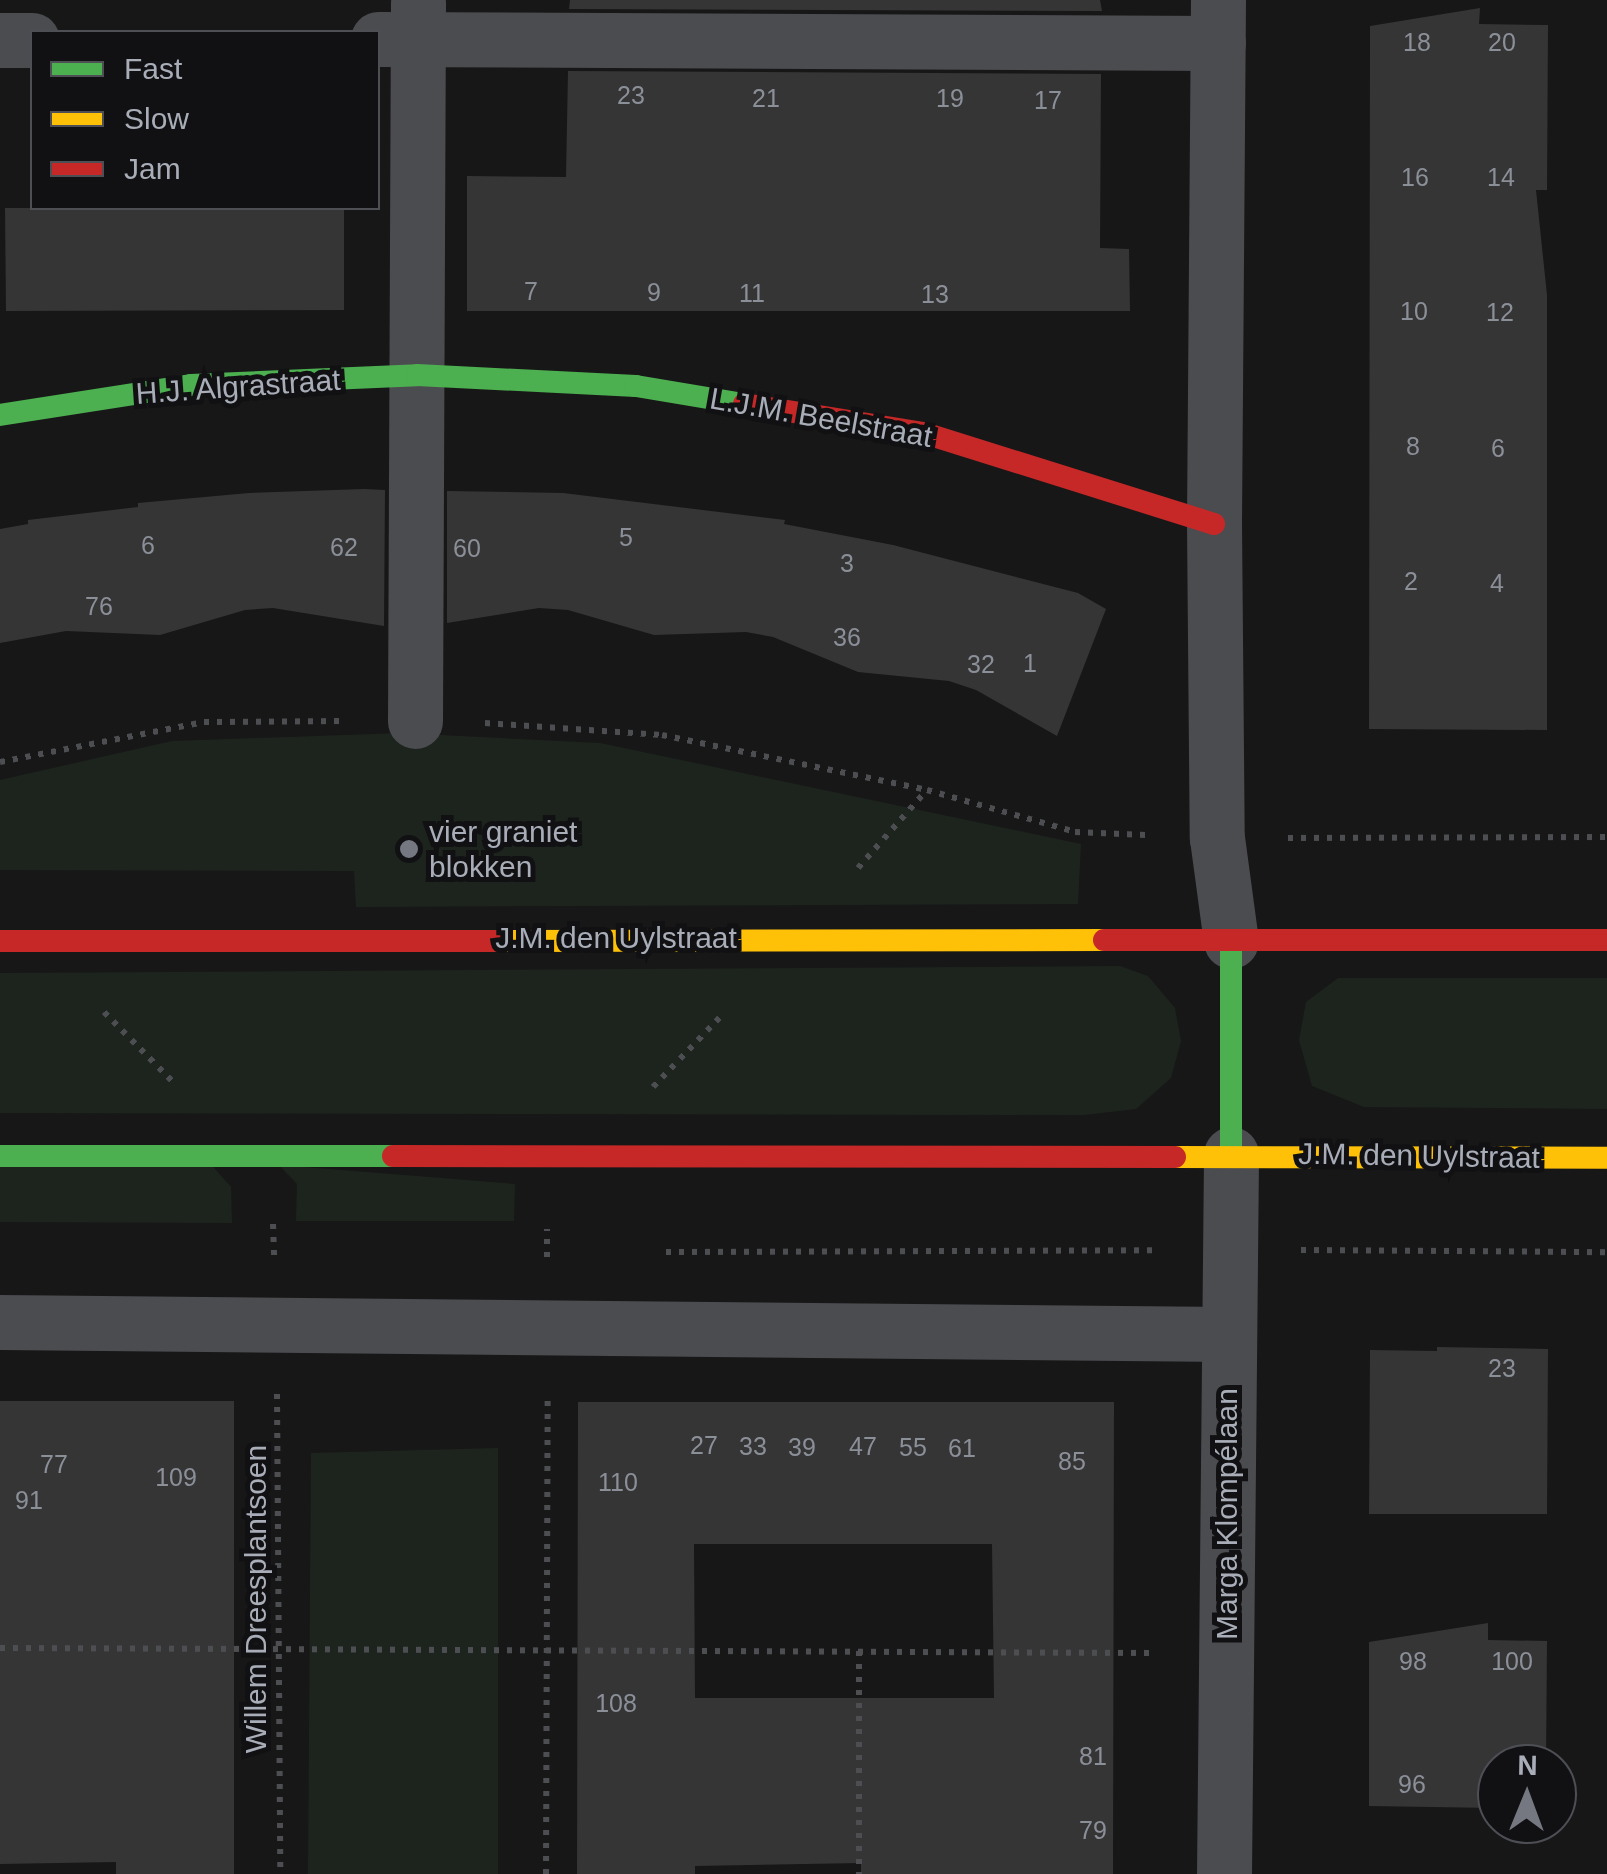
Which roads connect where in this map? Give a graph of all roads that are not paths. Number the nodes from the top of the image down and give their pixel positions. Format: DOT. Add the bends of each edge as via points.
graph roads {
  1 [pos="1218,21"];
  2 [pos="404,26"];
  3 [pos="0,40"];
  4 [pos="30,40"];
  5 [pos="417,376"];
  6 [pos="0,416"];
  7 [pos="1214,524"];
  8 [pos="415,721"];
  9 [pos="1607,940"];
  10 [pos="0,941"];
  11 [pos="1231,941"];
  12 [pos="1231,1154"];
  13 [pos="0,1156"];
  14 [pos="1607,1158"];
  15 [pos="0,1322"];
  16 [pos="1228,1334"];
  17 [pos="1224,1874"];
  1 -- 2 [label="street"];
  1 -- 7 [label="street"];
  2 -- 5 [label="street"];
  3 -- 4 [label="street"];
  5 -- 6 [label="street, H.J. Algrastraat" via="191,385"];
  5 -- 7 [label="street, L.J.M. Beelstraat" via="636,386 924,434"];
  5 -- 8 [label="street"];
  7 -- 11 [label="street" via="1217,838"];
  9 -- 11 [label="street, J.M. den Uylstraat"];
  10 -- 11 [label="street, J.M. den Uylstraat"];
  11 -- 12 [label="street"];
  12 -- 13 [label="street, J.M. den Uylstraat"];
  12 -- 14 [label="street, J.M. den Uylstraat"];
  12 -- 16 [label="street, Marga Klompélaan"];
  15 -- 16 [label="street"];
  16 -- 17 [label="street, Marga Klompélaan"];
}
